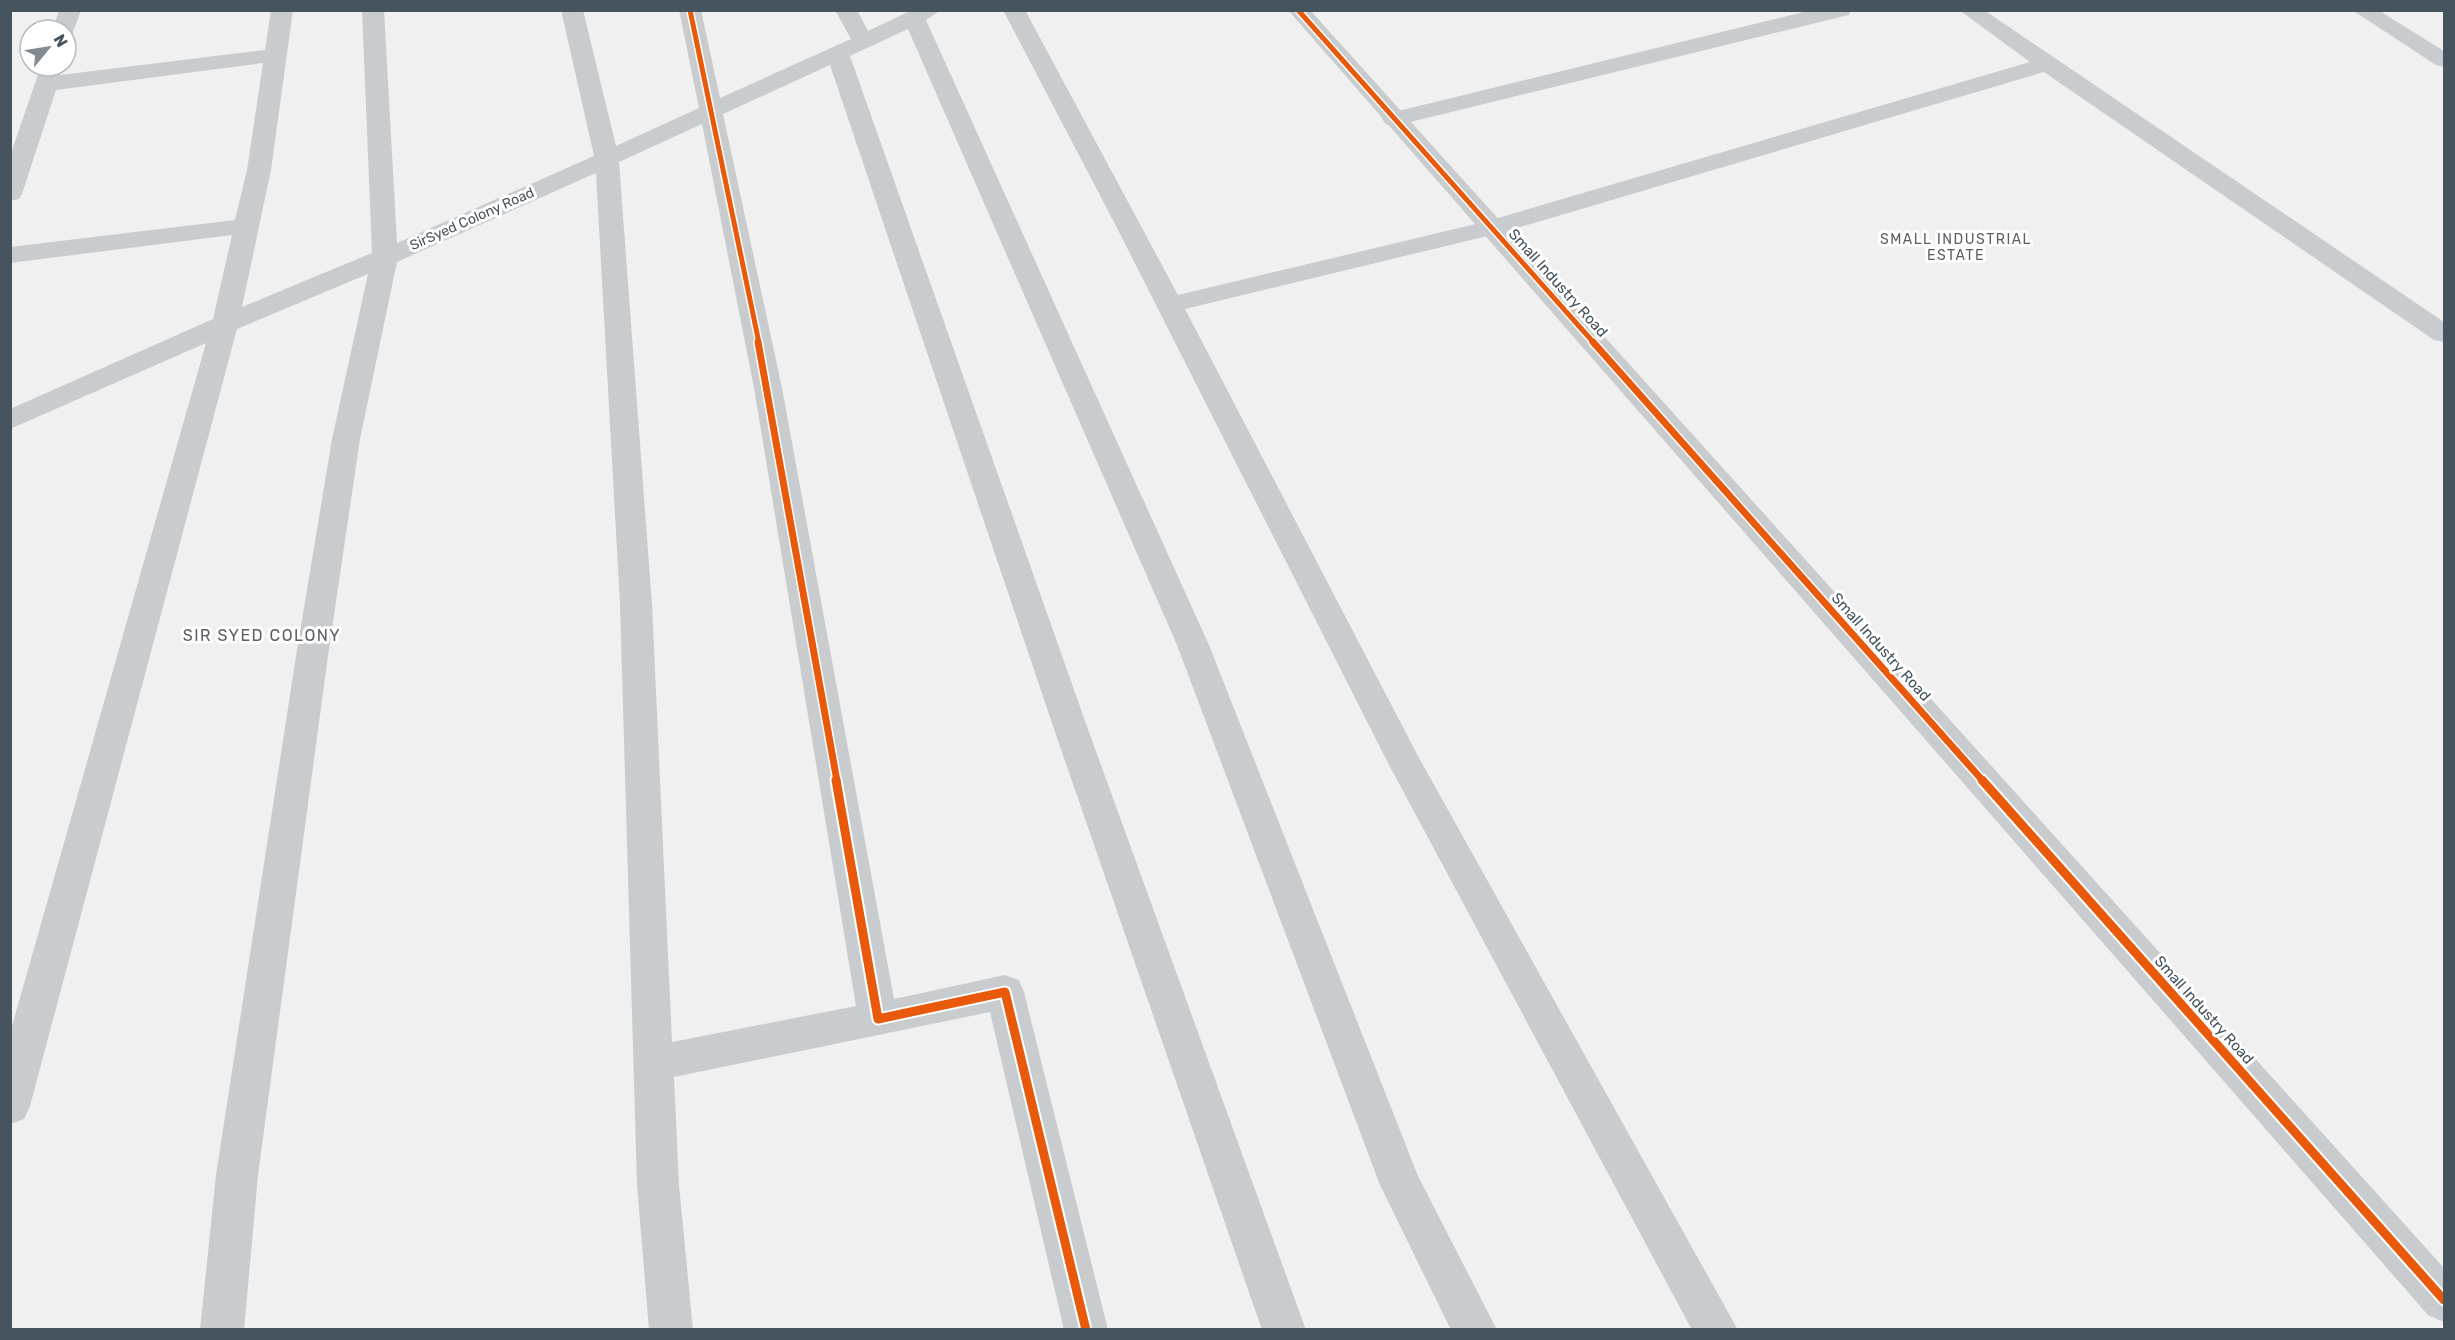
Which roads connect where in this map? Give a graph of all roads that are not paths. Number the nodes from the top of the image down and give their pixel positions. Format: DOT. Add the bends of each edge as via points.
graph roads {
  1 [pos="282,10"];
  2 [pos="373,10"];
  3 [pos="572,10"];
  4 [pos="690,10"];
  5 [pos="846,10"];
  6 [pos="1014,10"];
  7 [pos="1298,10"];
  8 [pos="1841,10"];
  9 [pos="1969,10"];
  10 [pos="2362,10"];
  11 [pos="923,15"];
  12 [pos="851,49"];
  13 [pos="2441,54"];
  14 [pos="276,55"];
  15 [pos="2046,64"];
  16 [pos="78,72"];
  17 [pos="48,78"];
  18 [pos="711,113"];
  19 [pos="1394,119"];
  20 [pos="607,158"];
  21 [pos="10,194"];
  22 [pos="246,226"];
  23 [pos="1491,228"];
  24 [pos="10,255"];
  25 [pos="385,257"];
  26 [pos="1168,305"];
  27 [pos="225,324"];
  28 [pos="2445,334"];
  29 [pos="10,420"];
  30 [pos="878,1019"];
  31 [pos="654,1063"];
  32 [pos="10,1106"];
  33 [pos="2445,1300"];
  34 [pos="222,1329"];
  35 [pos="671,1329"];
  36 [pos="1086,1329"];
  37 [pos="1284,1329"];
  38 [pos="1475,1329"];
  39 [pos="1716,1329"];
  1 -- 14 [label="street"];
  2 -- 25 [label="street"];
  3 -- 20 [label="street"];
  4 -- 18 [label="street"];
  5 -- 12 [label="street"];
  6 -- 26 [label="street"];
  7 -- 19 [label="street, Small Industry Road"];
  8 -- 19 [label="street"];
  9 -- 15 [label="street"];
  10 -- 13 [label="street"];
  11 -- 12 [label="street, SirSyed Colony Road"];
  11 -- 38 [label="street" via="1193,645 1401,1185"];
  12 -- 18 [label="street, SirSyed Colony Road"];
  12 -- 37 [label="street" via="1072,732"];
  14 -- 16 [label="street"];
  14 -- 22 [label="street" via="259,170"];
  15 -- 23 [label="street"];
  15 -- 28 [label="street"];
  17 -- 21 [label="street"];
  18 -- 20 [label="street, SirSyed Colony Road"];
  18 -- 30 [label="street" via="768,388"];
  19 -- 23 [label="street, Small Industry Road"];
  20 -- 25 [label="street, SirSyed Colony Road"];
  20 -- 31 [label="street" via="635,593"];
  22 -- 24 [label="street"];
  22 -- 27 [label="street"];
  23 -- 26 [label="street"];
  23 -- 33 [label="street, Small Industry Road"];
  25 -- 27 [label="street, SirSyed Colony Road"];
  25 -- 34 [label="street" via="346,439 312,657 237,1175"];
  26 -- 39 [label="street" via="1405,764"];
  27 -- 29 [label="street, SirSyed Colony Road"];
  27 -- 32 [label="street"];
  30 -- 31 [label="street"];
  30 -- 36 [label="street" via="1005,992"];
  31 -- 35 [label="street" via="658,1185"];
}
